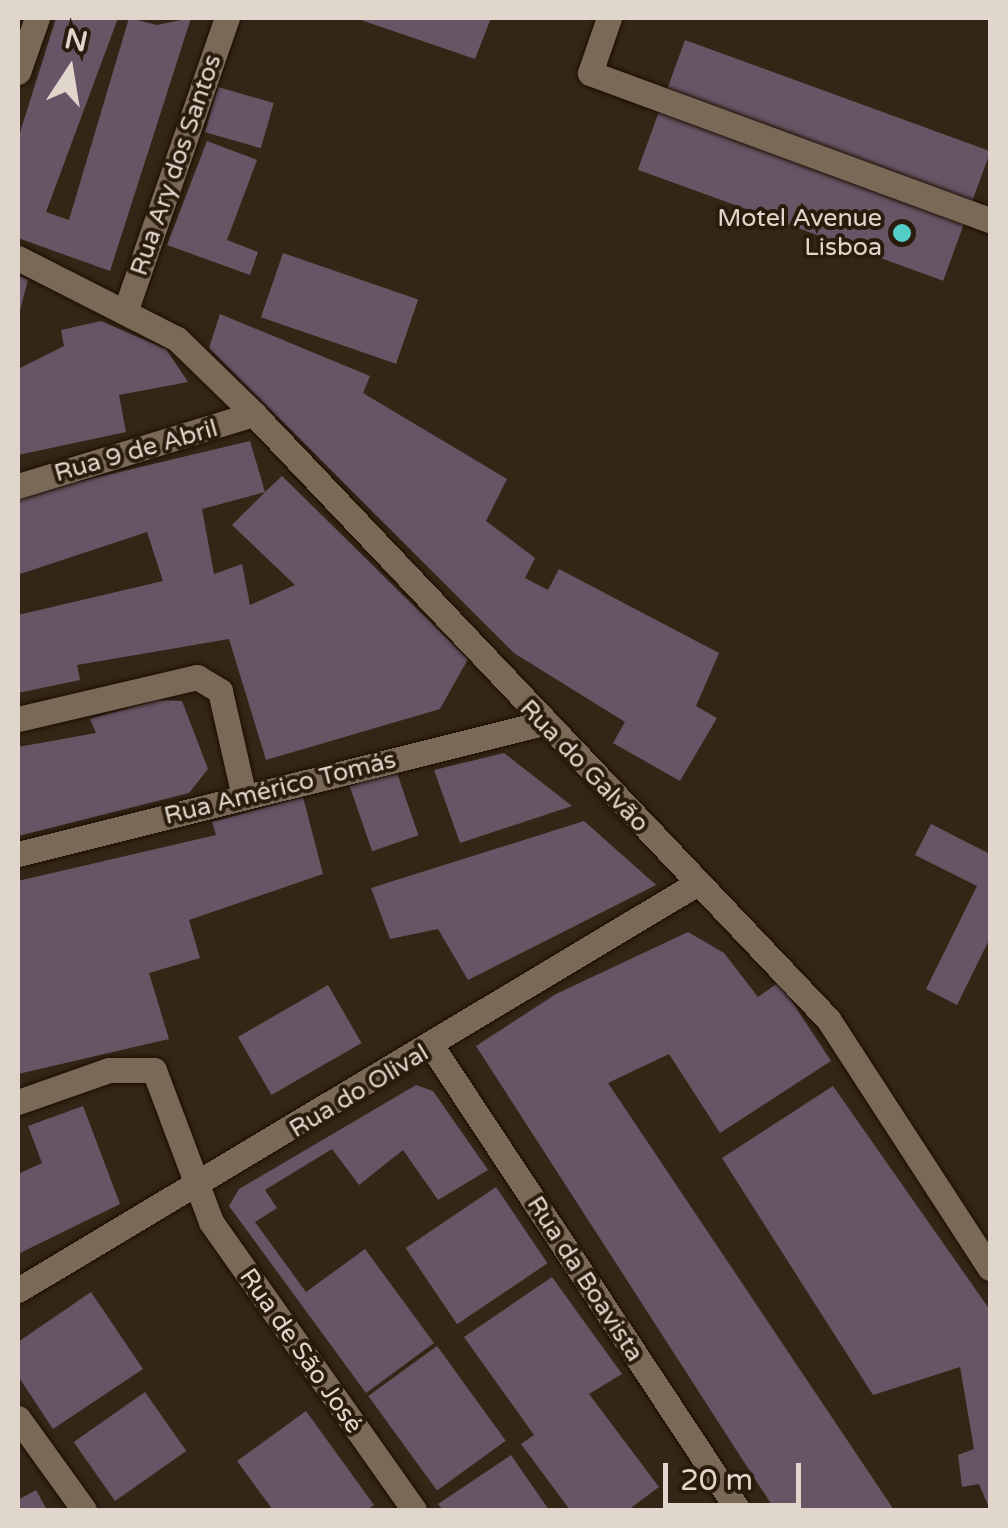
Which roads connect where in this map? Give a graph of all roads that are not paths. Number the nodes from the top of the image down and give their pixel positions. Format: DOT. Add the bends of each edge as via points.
graph roads {
  1 [pos="37,18"];
  2 [pos="227,18"];
  3 [pos="609,18"];
  4 [pos="18,72"];
  5 [pos="990,220"];
  6 [pos="18,258"];
  7 [pos="124,312"];
  8 [pos="254,414"];
  9 [pos="18,486"];
  10 [pos="18,719"];
  11 [pos="542,722"];
  12 [pos="244,797"];
  13 [pos="18,854"];
  14 [pos="696,884"];
  15 [pos="433,1048"];
  16 [pos="18,1102"];
  17 [pos="200,1186"];
  18 [pos="990,1268"];
  19 [pos="18,1290"];
  20 [pos="18,1418"];
  21 [pos="84,1510"];
  22 [pos="414,1510"];
  23 [pos="738,1510"];
  1 -- 4 [label="street"];
  2 -- 7 [label="street, Rua Ary dos Santos"];
  3 -- 5 [label="street" via="590,73"];
  6 -- 7 [label="street, Rua do Galvão"];
  7 -- 8 [label="street, Rua do Galvão" via="176,339"];
  8 -- 9 [label="street, Rua 9 de Abril"];
  8 -- 11 [label="street, Rua do Galvão"];
  10 -- 12 [label="street" via="197,677 220,691"];
  11 -- 12 [label="street, Rua Américo Tomás"];
  11 -- 14 [label="street, Rua do Galvão"];
  12 -- 13 [label="street, Rua Américo Tomás"];
  14 -- 15 [label="street, Rua do Olival"];
  14 -- 18 [label="street, Rua do Galvão" via="828,1019"];
  15 -- 17 [label="street, Rua do Olival"];
  15 -- 23 [label="street, Rua da Boavista"];
  16 -- 17 [label="street, Rua de São José" via="108,1070 154,1070"];
  17 -- 19 [label="street, Rua do Olival"];
  17 -- 22 [label="street, Rua de São José" via="211,1222"];
  20 -- 21 [label="street"];
}
